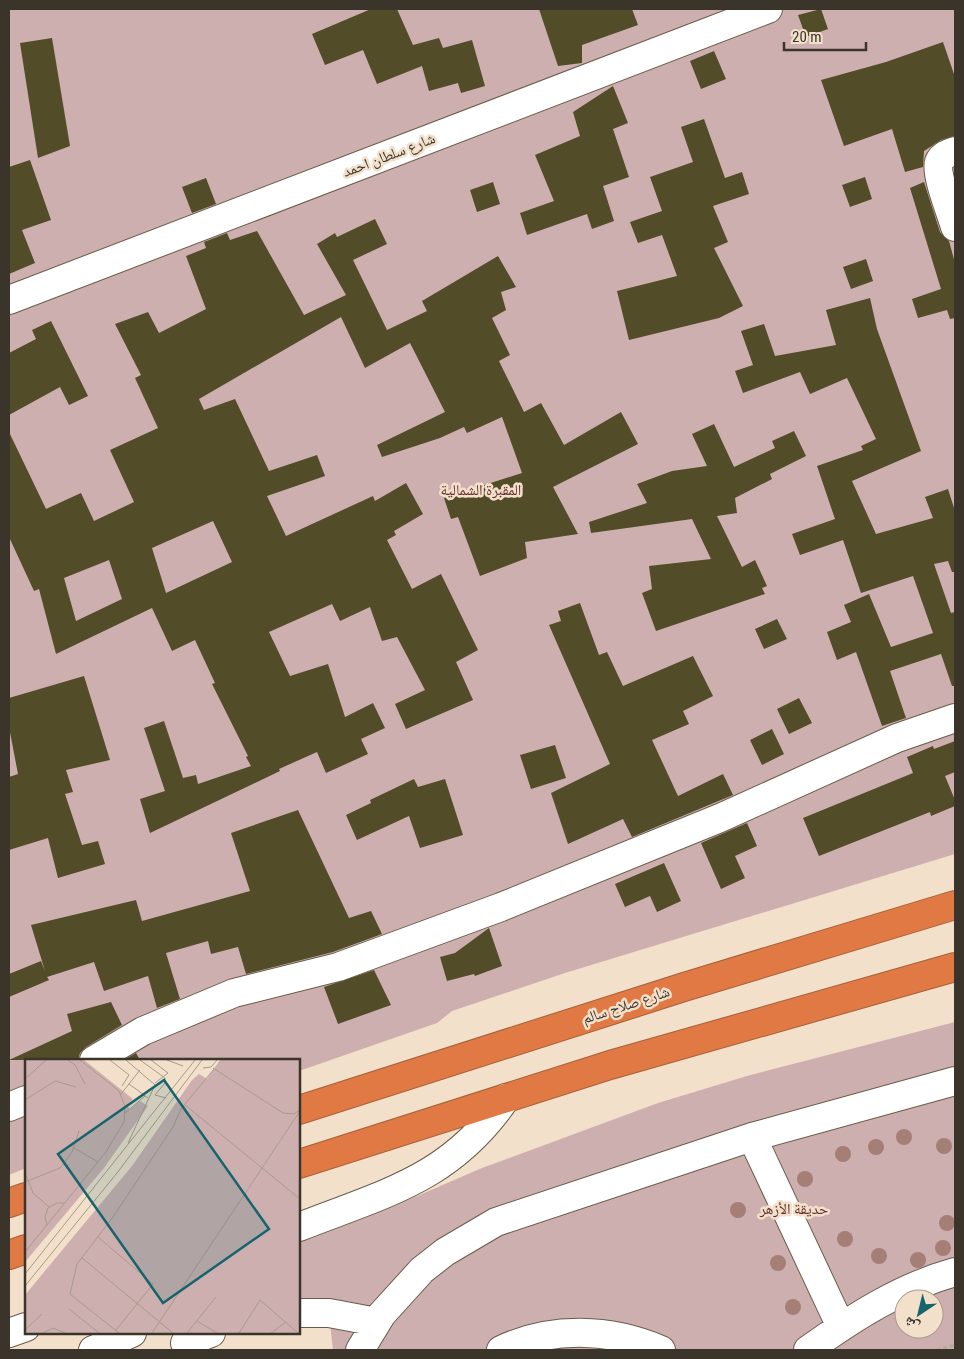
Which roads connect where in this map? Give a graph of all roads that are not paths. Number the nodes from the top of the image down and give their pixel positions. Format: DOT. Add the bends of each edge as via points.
graph roads {
  1 [pos="768,9"];
  2 [pos="955,151"];
  3 [pos="955,227"];
  4 [pos="9,300"];
  5 [pos="955,718"];
  6 [pos="955,905"];
  7 [pos="955,967"];
  8 [pos="96,1059"];
  9 [pos="955,1081"];
  10 [pos="506,1098"];
  11 [pos="25,1100"];
  12 [pos="9,1107"];
  13 [pos="300,1110"];
  14 [pos="752,1137"];
  15 [pos="300,1164"];
  16 [pos="25,1197"];
  17 [pos="9,1203"];
  18 [pos="300,1227"];
  19 [pos="25,1250"];
  20 [pos="9,1255"];
  21 [pos="955,1272"];
  22 [pos="300,1313"];
  23 [pos="377,1322"];
  24 [pos="25,1327"];
  25 [pos="841,1327"];
  26 [pos="9,1333"];
  27 [pos="130,1334"];
  28 [pos="208,1334"];
  29 [pos="184,1342"];
  30 [pos="93,1350"];
  31 [pos="360,1350"];
  32 [pos="500,1350"];
  33 [pos="662,1350"];
  34 [pos="808,1350"];
  1 -- 4 [label="street, شارع سلطان احمد"];
  2 -- 3 [label="street" via="939,161 938,171"];
  5 -- 8 [label="street" via="898,738 720,818 501,907 338,967 234,993 143,1031"];
  6 -- 13 [label="highway, شارع صلاح سالم" via="684,987"];
  7 -- 10 [label="highway" via="610,1065"];
  9 -- 14 [label="street"];
  10 -- 15 [label="highway"];
  10 -- 18 [label="street" via="472,1141 430,1173"];
  11 -- 12 [label="street"];
  14 -- 23 [label="street" via="496,1222 445,1252 422,1270"];
  14 -- 25 [label="street"];
  16 -- 17 [label="highway"];
  19 -- 20 [label="highway"];
  21 -- 25 [label="street" via="900,1292"];
  22 -- 23 [label="street" via="329,1313"];
  23 -- 31 [label="street"];
  24 -- 26 [label="street"];
  25 -- 34 [label="street"];
  27 -- 30 [label="street"];
  28 -- 29 [label="street"];
  32 -- 33 [label="street" via="526,1340 569,1333 622,1337"];
}
